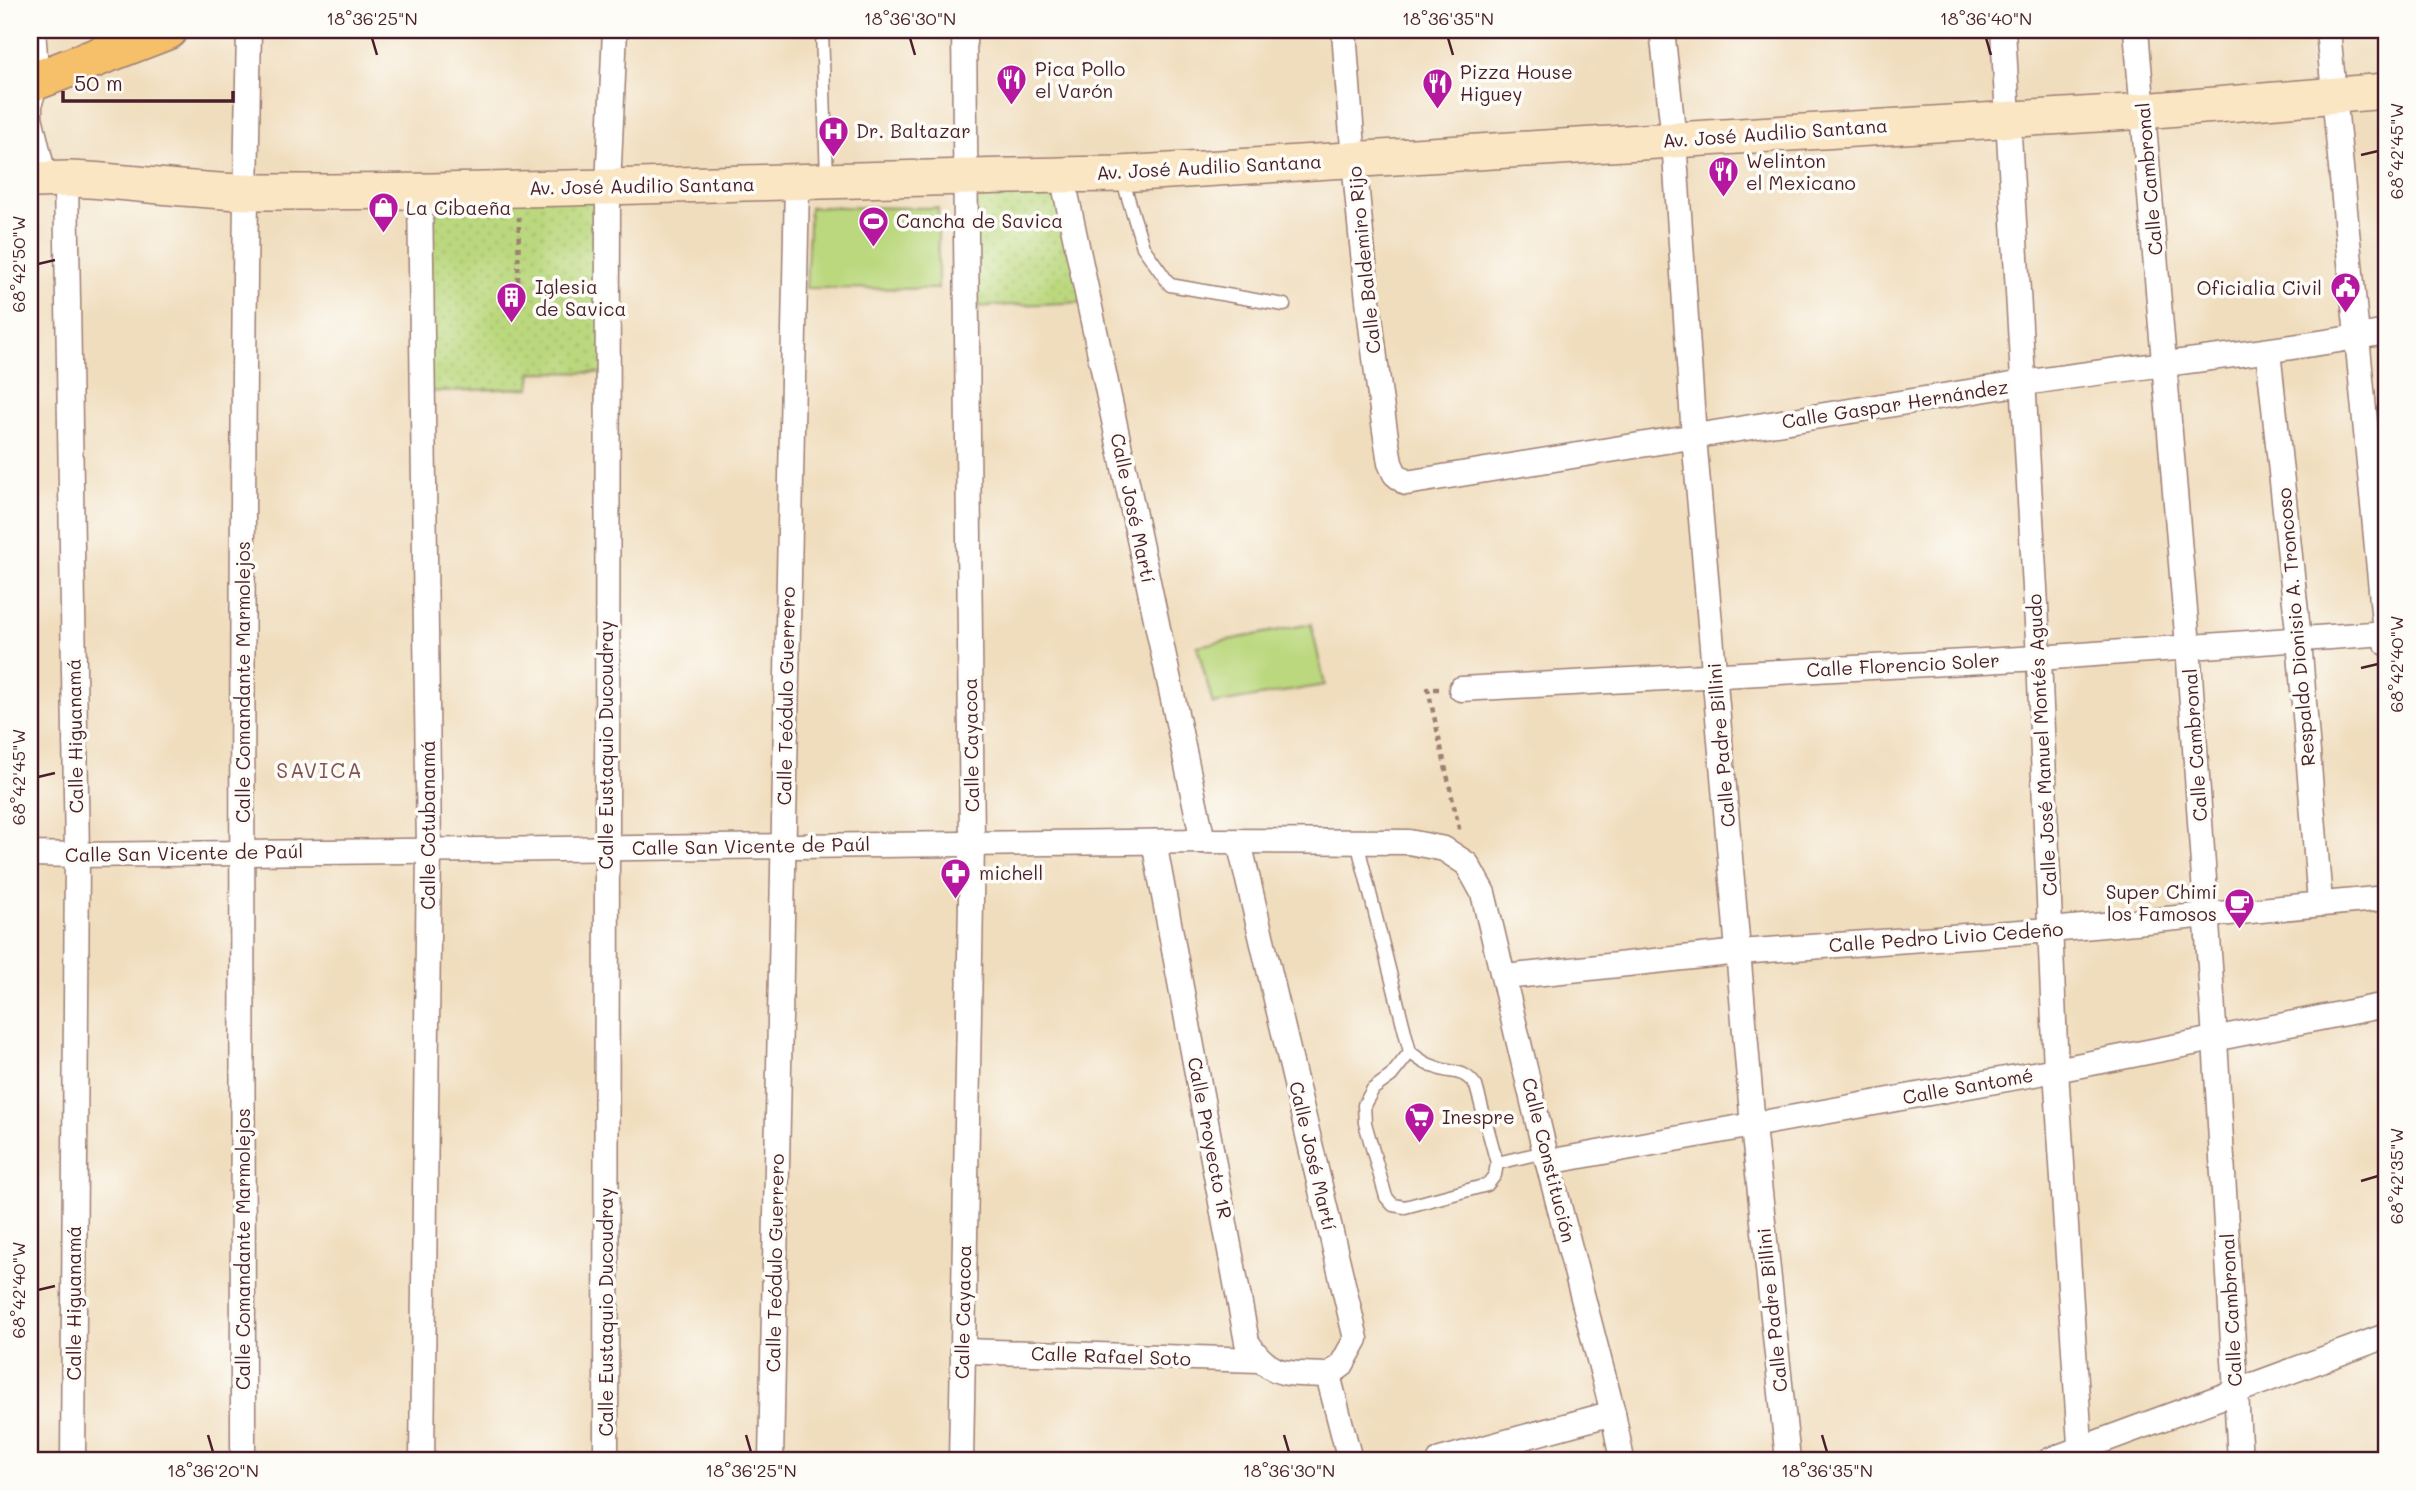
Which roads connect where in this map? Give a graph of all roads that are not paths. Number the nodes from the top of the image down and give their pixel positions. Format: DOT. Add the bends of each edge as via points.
graph roads {
  1 [pos="33,30"];
  2 [pos="168,30"];
  3 [pos="249,30"];
  4 [pos="615,30"];
  5 [pos="822,30"];
  6 [pos="964,30"];
  7 [pos="1344,30"];
  8 [pos="1662,30"];
  9 [pos="2003,30"];
  10 [pos="2136,30"];
  11 [pos="2328,30"];
  12 [pos="34,81"];
  13 [pos="2386,91"];
  14 [pos="2334,95"];
  15 [pos="2143,111"];
  16 [pos="2006,119"];
  17 [pos="1674,140"];
  18 [pos="1353,158"];
  19 [pos="1120,174"];
  20 [pos="1062,175"];
  21 [pos="966,176"];
  22 [pos="47,180"];
  23 [pos="813,183"];
  24 [pos="608,187"];
  25 [pos="420,190"];
  26 [pos="246,192"];
  27 [pos="1284,305"];
  28 [pos="2386,332"];
  29 [pos="2356,338"];
  30 [pos="2268,351"];
  31 [pos="2165,363"];
  32 [pos="2022,384"];
  33 [pos="1694,437"];
  34 [pos="1406,483"];
  35 [pos="2386,637"];
  36 [pos="2299,640"];
  37 [pos="2188,646"];
  38 [pos="2039,658"];
  39 [pos="1714,674"];
  40 [pos="1461,689"];
  41 [pos="1203,841"];
  42 [pos="1154,842"];
  43 [pos="1239,842"];
  44 [pos="1357,842"];
  45 [pos="972,844"];
  46 [pos="783,846"];
  47 [pos="605,848"];
  48 [pos="429,850"];
  49 [pos="243,853"];
  50 [pos="30,854"];
  51 [pos="77,855"];
  52 [pos="1467,864"];
  53 [pos="2386,898"];
  54 [pos="2319,903"];
  55 [pos="2206,914"];
  56 [pos="2051,930"];
  57 [pos="1740,952"];
  58 [pos="1505,977"];
  59 [pos="2386,1005"];
  60 [pos="2215,1040"];
  61 [pos="1410,1052"];
  62 [pos="2056,1070"];
  63 [pos="1753,1126"];
  64 [pos="1546,1157"];
  65 [pos="1497,1163"];
  66 [pos="2386,1336"];
  67 [pos="962,1351"];
  68 [pos="1259,1360"];
  69 [pos="1328,1375"];
  70 [pos="2236,1392"];
  71 [pos="1613,1413"];
  72 [pos="2081,1454"];
  73 [pos="73,1460"];
  74 [pos="243,1460"];
  75 [pos="422,1460"];
  76 [pos="606,1460"];
  77 [pos="771,1460"];
  78 [pos="961,1460"];
  79 [pos="1350,1460"];
  80 [pos="1440,1460"];
  81 [pos="1622,1460"];
  82 [pos="1788,1460"];
  83 [pos="2050,1460"];
  84 [pos="2240,1460"];
  1 -- 12 [label="street, Calle Higuanamá"];
  2 -- 12 [label="main road"];
  3 -- 26 [label="street, Calle Comandante Marmolejos"];
  4 -- 24 [label="street, Calle Eustaquio Ducoudray"];
  5 -- 23 [label="lane"];
  6 -- 21 [label="street, Calle Cayacoa"];
  7 -- 18 [label="street, Calle Baldemiro Rijo"];
  8 -- 17 [label="street, Calle Padre Billini"];
  9 -- 16 [label="street, Calle José Manuel Montés Agudo"];
  10 -- 15 [label="street, Calle Cambronal"];
  11 -- 14 [label="street"];
  12 -- 22 [label="street, Calle Higuanamá" via="30,117"];
  13 -- 14 [label="main road, Av. José Audilio Santana"];
  14 -- 15 [label="main road, Av. José Audilio Santana"];
  14 -- 29 [label="street"];
  15 -- 16 [label="main road, Av. José Audilio Santana"];
  15 -- 31 [label="street, Calle Cambronal"];
  16 -- 17 [label="main road, Av. José Audilio Santana"];
  16 -- 32 [label="street, Calle José Manuel Montés Agudo"];
  17 -- 18 [label="main road, Av. José Audilio Santana"];
  17 -- 33 [label="street, Calle Padre Billini"];
  18 -- 19 [label="main road, Av. José Audilio Santana"];
  18 -- 34 [label="street, Calle Baldemiro Rijo" via="1374,361 1390,463"];
  19 -- 20 [label="main road, Av. José Audilio Santana"];
  19 -- 27 [label="lane" via="1143,247 1170,285"];
  20 -- 21 [label="main road, Av. José Audilio Santana"];
  20 -- 41 [label="street, Calle José Martí"];
  21 -- 23 [label="main road, Av. José Audilio Santana"];
  21 -- 45 [label="street, Calle Cayacoa"];
  22 -- 26 [label="main road, Av. José Audilio Santana"];
  22 -- 51 [label="street, Calle Higuanamá"];
  23 -- 24 [label="main road, Av. José Audilio Santana"];
  23 -- 46 [label="street, Calle Teódulo Guerrero"];
  24 -- 25 [label="main road, Av. José Audilio Santana"];
  24 -- 47 [label="street, Calle Eustaquio Ducoudray"];
  25 -- 26 [label="main road, Av. José Audilio Santana"];
  25 -- 48 [label="street, Calle Cotubanamá"];
  26 -- 49 [label="street, Calle Comandante Marmolejos"];
  28 -- 29 [label="street, Calle Gaspar Hernández"];
  29 -- 30 [label="street, Calle Gaspar Hernández"];
  29 -- 35 [label="street"];
  30 -- 31 [label="street, Calle Gaspar Hernández"];
  30 -- 36 [label="street, Respaldo Dionisio A. Troncoso"];
  31 -- 32 [label="street, Calle Gaspar Hernández"];
  31 -- 37 [label="street, Calle Cambronal"];
  32 -- 33 [label="street, Calle Gaspar Hernández"];
  32 -- 38 [label="street, Calle José Manuel Montés Agudo"];
  33 -- 34 [label="street, Calle Gaspar Hernández"];
  33 -- 39 [label="street, Calle Padre Billini"];
  35 -- 36 [label="street, Calle Florencio Soler"];
  36 -- 37 [label="street, Calle Florencio Soler"];
  36 -- 54 [label="street, Respaldo Dionisio A. Troncoso"];
  37 -- 38 [label="street, Calle Florencio Soler"];
  37 -- 55 [label="street, Calle Cambronal"];
  38 -- 39 [label="street, Calle Florencio Soler"];
  38 -- 56 [label="street, Calle José Manuel Montés Agudo"];
  39 -- 40 [label="street, Calle Florencio Soler"];
  39 -- 57 [label="street, Calle Padre Billini"];
  41 -- 42 [label="street, Calle San Vicente de Paúl"];
  41 -- 43 [label="street, Calle San Vicente de Paúl"];
  42 -- 45 [label="street, Calle San Vicente de Paúl"];
  42 -- 68 [label="street, Calle Proyecto 1R" via="1247,1342"];
  43 -- 44 [label="street, Calle San Vicente de Paúl"];
  43 -- 69 [label="street, Calle José Martí" via="1356,1339 1341,1366"];
  44 -- 52 [label="street, Calle San Vicente de Paúl" via="1409,842 1444,849"];
  44 -- 61 [label="lane"];
  45 -- 46 [label="street, Calle San Vicente de Paúl"];
  45 -- 67 [label="street, Calle Cayacoa"];
  46 -- 47 [label="street, Calle San Vicente de Paúl"];
  46 -- 77 [label="street, Calle Teódulo Guerrero"];
  47 -- 48 [label="street, Calle San Vicente de Paúl"];
  47 -- 76 [label="street, Calle Eustaquio Ducoudray"];
  48 -- 49 [label="street, Calle San Vicente de Paúl"];
  48 -- 75 [label="street, Calle Cotubanamá"];
  49 -- 51 [label="street, Calle San Vicente de Paúl"];
  49 -- 74 [label="street, Calle Comandante Marmolejos"];
  50 -- 51 [label="street, Calle San Vicente de Paúl"];
  51 -- 73 [label="street, Calle Higuanamá"];
  52 -- 58 [label="street, Calle Constitución" via="1483,893"];
  53 -- 54 [label="street, Calle Pedro Livio Cedeño"];
  54 -- 55 [label="street, Calle Pedro Livio Cedeño"];
  55 -- 56 [label="street, Calle Pedro Livio Cedeño"];
  55 -- 60 [label="street, Calle Cambronal"];
  56 -- 57 [label="street, Calle Pedro Livio Cedeño"];
  56 -- 62 [label="street, Calle José Manuel Montés Agudo"];
  57 -- 58 [label="street, Calle Pedro Livio Cedeño"];
  57 -- 63 [label="street, Calle Padre Billini"];
  58 -- 64 [label="street, Calle Constitución"];
  59 -- 60 [label="street, Calle Santomé"];
  60 -- 62 [label="street, Calle Santomé"];
  60 -- 70 [label="street, Calle Cambronal"];
  61 -- 65 [label="lane" via="1437,1069 1469,1077 1476,1086"];
  61 -- 65 [label="lane" via="1391,1076 1373,1089 1364,1105 1385,1197 1393,1205 1405,1207 1487,1185"];
  62 -- 63 [label="street, Calle Santomé"];
  62 -- 72 [label="street, Calle José Manuel Montés Agudo"];
  63 -- 64 [label="street, Calle Santomé"];
  63 -- 82 [label="street, Calle Padre Billini"];
  64 -- 65 [label="lane"];
  64 -- 71 [label="street, Calle Constitución"];
  66 -- 70 [label="street"];
  67 -- 68 [label="street, Calle Rafael Soto"];
  67 -- 78 [label="street, Calle Cayacoa"];
  68 -- 69 [label="street" via="1278,1373"];
  69 -- 79 [label="street"];
  70 -- 72 [label="street"];
  70 -- 84 [label="street, Calle Cambronal"];
  71 -- 80 [label="street"];
  71 -- 81 [label="street, Calle Constitución"];
  72 -- 83 [label="street"];
}
